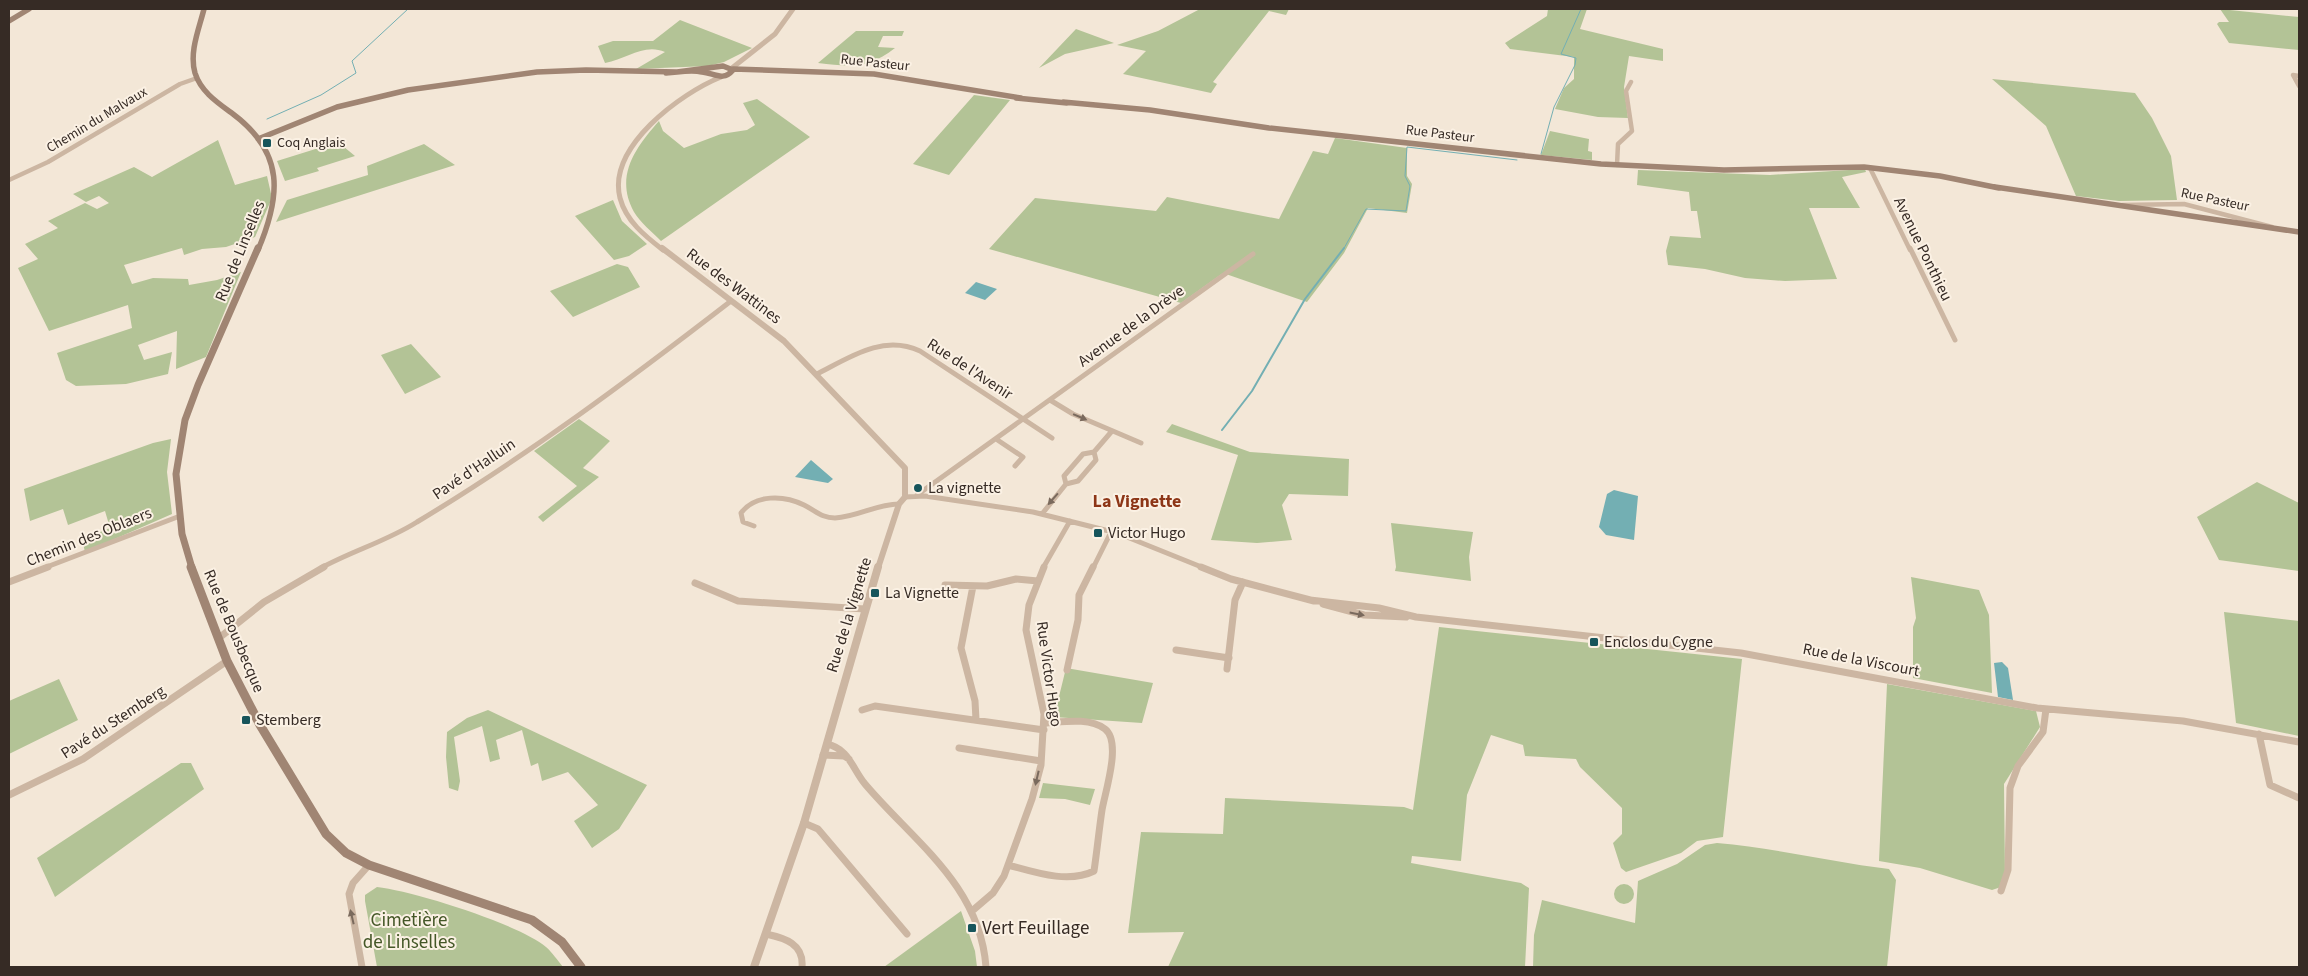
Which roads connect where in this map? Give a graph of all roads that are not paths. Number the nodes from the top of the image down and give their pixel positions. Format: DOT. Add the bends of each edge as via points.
graph roads {
  1 [pos="29,9"];
  2 [pos="204,9"];
  3 [pos="793,9"];
  4 [pos="9,21"];
  5 [pos="768,41"];
  6 [pos="719,66"];
  7 [pos="732,68"];
  8 [pos="784,72"];
  9 [pos="666,73"];
  10 [pos="711,74"];
  11 [pos="724,76"];
  12 [pos="2299,76"];
  13 [pos="197,78"];
  14 [pos="1631,82"];
  15 [pos="2299,86"];
  16 [pos="687,96"];
  17 [pos="258,137"];
  18 [pos="1617,165"];
  19 [pos="1870,168"];
  20 [pos="9,180"];
  21 [pos="2120,207"];
  22 [pos="2273,229"];
  23 [pos="2299,232"];
  24 [pos="1253,254"];
  25 [pos="731,301"];
  26 [pos="1955,340"];
  27 [pos="817,374"];
  28 [pos="1050,400"];
  29 [pos="1024,419"];
  30 [pos="1112,431"];
  31 [pos="182,435"];
  32 [pos="1052,438"];
  33 [pos="996,439"];
  34 [pos="1141,443"];
  35 [pos="1094,452"];
  36 [pos="1015,466"];
  37 [pos="1066,484"];
  38 [pos="917,495"];
  39 [pos="905,497"];
  40 [pos="899,504"];
  41 [pos="1042,514"];
  42 [pos="180,516"];
  43 [pos="1070,521"];
  44 [pos="754,526"];
  45 [pos="1111,532"];
  46 [pos="1038,581"];
  47 [pos="9,582"];
  48 [pos="1242,582"];
  49 [pos="695,583"];
  50 [pos="945,585"];
  51 [pos="973,586"];
  52 [pos="1310,600"];
  53 [pos="865,609"];
  54 [pos="1416,617"];
  55 [pos="219,638"];
  56 [pos="1176,650"];
  57 [pos="1229,658"];
  58 [pos="227,661"];
  59 [pos="1227,669"];
  60 [pos="1067,670"];
  61 [pos="2046,709"];
  62 [pos="862,710"];
  63 [pos="976,720"];
  64 [pos="1044,726"];
  65 [pos="2260,734"];
  66 [pos="2299,742"];
  67 [pos="826,744"];
  68 [pos="960,748"];
  69 [pos="823,755"];
  70 [pos="851,761"];
  71 [pos="1041,761"];
  72 [pos="9,795"];
  73 [pos="2299,798"];
  74 [pos="804,823"];
  75 [pos="369,865"];
  76 [pos="1008,865"];
  77 [pos="2002,891"];
  78 [pos="972,911"];
  79 [pos="766,934"];
  80 [pos="907,934"];
  81 [pos="362,967"];
  82 [pos="581,967"];
  83 [pos="754,967"];
  84 [pos="802,967"];
  85 [pos="986,967"];
  1 -- 4 [label="main road"];
  2 -- 13 [label="main road" via="194,56"];
  3 -- 5 [label="street"];
  5 -- 6 [label="street"];
  5 -- 7 [label="street"];
  6 -- 7 [label="main road, Rue Pasteur"];
  6 -- 9 [label="main road, Rue Pasteur"];
  6 -- 10 [label="main road" via="711,70"];
  7 -- 8 [label="main road, Rue Pasteur"];
  7 -- 11 [label="main road" via="732,73"];
  8 -- 11 [label="main road, Rue Pasteur"];
  8 -- 18 [label="main road, Rue Pasteur" via="874,74 1021,98 1172,112 1269,128"];
  9 -- 10 [label="main road"];
  9 -- 17 [label="main road" via="569,70 492,77 368,98"];
  10 -- 11 [label="main road"];
  10 -- 16 [label="street, Rue des Wattines"];
  11 -- 16 [label="street, Rue des Wattines"];
  12 -- 15 [label="street" via="2293,75"];
  13 -- 17 [label="main road, Rue de Linselles" via="211,97"];
  13 -- 20 [label="street, Chemin du Malvaux" via="180,84 48,162"];
  14 -- 18 [label="street" via="1626,91 1632,131 1617,146"];
  16 -- 25 [label="street, Rue des Wattines" via="653,121 629,150 619,177 620,200 628,218 644,235"];
  17 -- 31 [label="main road, Rue de Linselles" via="276,179 275,206 198,385"];
  18 -- 19 [label="main road, Rue Pasteur" via="1794,171 1820,167"];
  19 -- 21 [label="main road, Rue Pasteur"];
  19 -- 26 [label="street, Avenue Ponthieu"];
  21 -- 22 [label="main road, Rue Pasteur"];
  21 -- 22 [label="street, Rue Pasteur" via="2131,204 2188,204 2259,222"];
  22 -- 23 [label="main road, Rue Pasteur"];
  24 -- 28 [label="street, Avenue de la Drève"];
  25 -- 27 [label="street, Rue des Wattines" via="777,335"];
  25 -- 55 [label="street, Pavé d'Halluin" via="618,388 453,501 415,524 338,559 297,582 264,602"];
  27 -- 29 [label="street, Rue de l'Avenir" via="879,346 906,345"];
  27 -- 39 [label="street, Rue des Wattines" via="901,463 906,474"];
  28 -- 29 [label="street, Avenue de la Drève"];
  28 -- 30 [label="street, one-way"];
  29 -- 32 [label="street"];
  29 -- 33 [label="street, Avenue de la Drève"];
  30 -- 34 [label="street"];
  30 -- 35 [label="street"];
  31 -- 42 [label="main road, Rue de Bousbecque" via="176,474"];
  33 -- 36 [label="street" via="1023,457"];
  33 -- 38 [label="street, Avenue de la Drève"];
  35 -- 37 [label="street" via="1096,460 1078,481"];
  35 -- 37 [label="street" via="1083,454 1064,476"];
  37 -- 41 [label="street, one-way"];
  38 -- 39 [label="street, Rue de la Viscourt"];
  38 -- 41 [label="street, Rue de la Viscourt"];
  39 -- 40 [label="street, Rue de la Vignette"];
  40 -- 44 [label="street" via="837,518 818,515 804,505 786,500 764,498 747,504 741,513 743,522"];
  40 -- 53 [label="street, Rue de la Vignette"];
  41 -- 43 [label="street, Rue de la Viscourt"];
  42 -- 47 [label="street, Chemin des Oblaers"];
  42 -- 55 [label="main road, Rue de Bousbecque" via="188,556"];
  43 -- 45 [label="street, Rue de la Viscourt"];
  43 -- 46 [label="street, Rue Victor Hugo"];
  45 -- 48 [label="street, Rue de la Viscourt"];
  45 -- 60 [label="street" via="1079,595 1078,620"];
  46 -- 51 [label="street" via="1020,578 991,586"];
  46 -- 64 [label="street, Rue Victor Hugo" via="1026,629"];
  48 -- 52 [label="street, Rue de la Viscourt"];
  48 -- 57 [label="street" via="1235,598"];
  49 -- 53 [label="street" via="738,601"];
  50 -- 51 [label="street"];
  51 -- 63 [label="street" via="961,648 975,701"];
  52 -- 54 [label="street, Rue de la Viscourt" via="1379,608"];
  52 -- 54 [label="street, Rue de la Viscourt, one-way" via="1365,616"];
  53 -- 67 [label="street, Rue de la Vignette"];
  54 -- 61 [label="street, Rue de la Viscourt" via="1761,656"];
  55 -- 58 [label="main road, Rue de Bousbecque"];
  56 -- 57 [label="street"];
  57 -- 59 [label="street"];
  58 -- 72 [label="street, Pavé du Stemberg" via="83,759"];
  58 -- 75 [label="main road, Rue de Bousbecque" via="260,725 326,834 341,849"];
  61 -- 65 [label="street, Rue de la Viscourt" via="2183,721"];
  61 -- 77 [label="street" via="2041,738 2013,775 2008,791 2007,874"];
  62 -- 63 [label="street" via="875,706"];
  63 -- 64 [label="street"];
  64 -- 71 [label="street, Rue Victor Hugo"];
  64 -- 76 [label="street" via="1099,725 1111,735 1112,765 1094,871 1076,877"];
  65 -- 66 [label="street, Rue de la Viscourt"];
  65 -- 73 [label="street" via="2270,785"];
  67 -- 69 [label="street, Rue de la Vignette"];
  67 -- 70 [label="street" via="841,748"];
  68 -- 71 [label="street"];
  69 -- 70 [label="street" via="844,756"];
  69 -- 74 [label="street, Rue de la Vignette"];
  70 -- 78 [label="street" via="864,782 948,874"];
  71 -- 76 [label="street, Rue Victor Hugo, one-way" via="1034,792"];
  74 -- 79 [label="street, Rue de la Vignette"];
  74 -- 80 [label="street" via="818,829"];
  81 -- 75 [label="street, one-way" via="349,894 353,883"];
  75 -- 82 [label="main road, Rue de Bousbecque" via="525,916 556,937"];
  76 -- 78 [label="street, Rue Victor Hugo" via="996,890"];
  78 -- 85 [label="street" via="981,935"];
  79 -- 83 [label="street, Rue de la Vignette"];
  79 -- 84 [label="street" via="783,937 795,945 802,955"];
}
